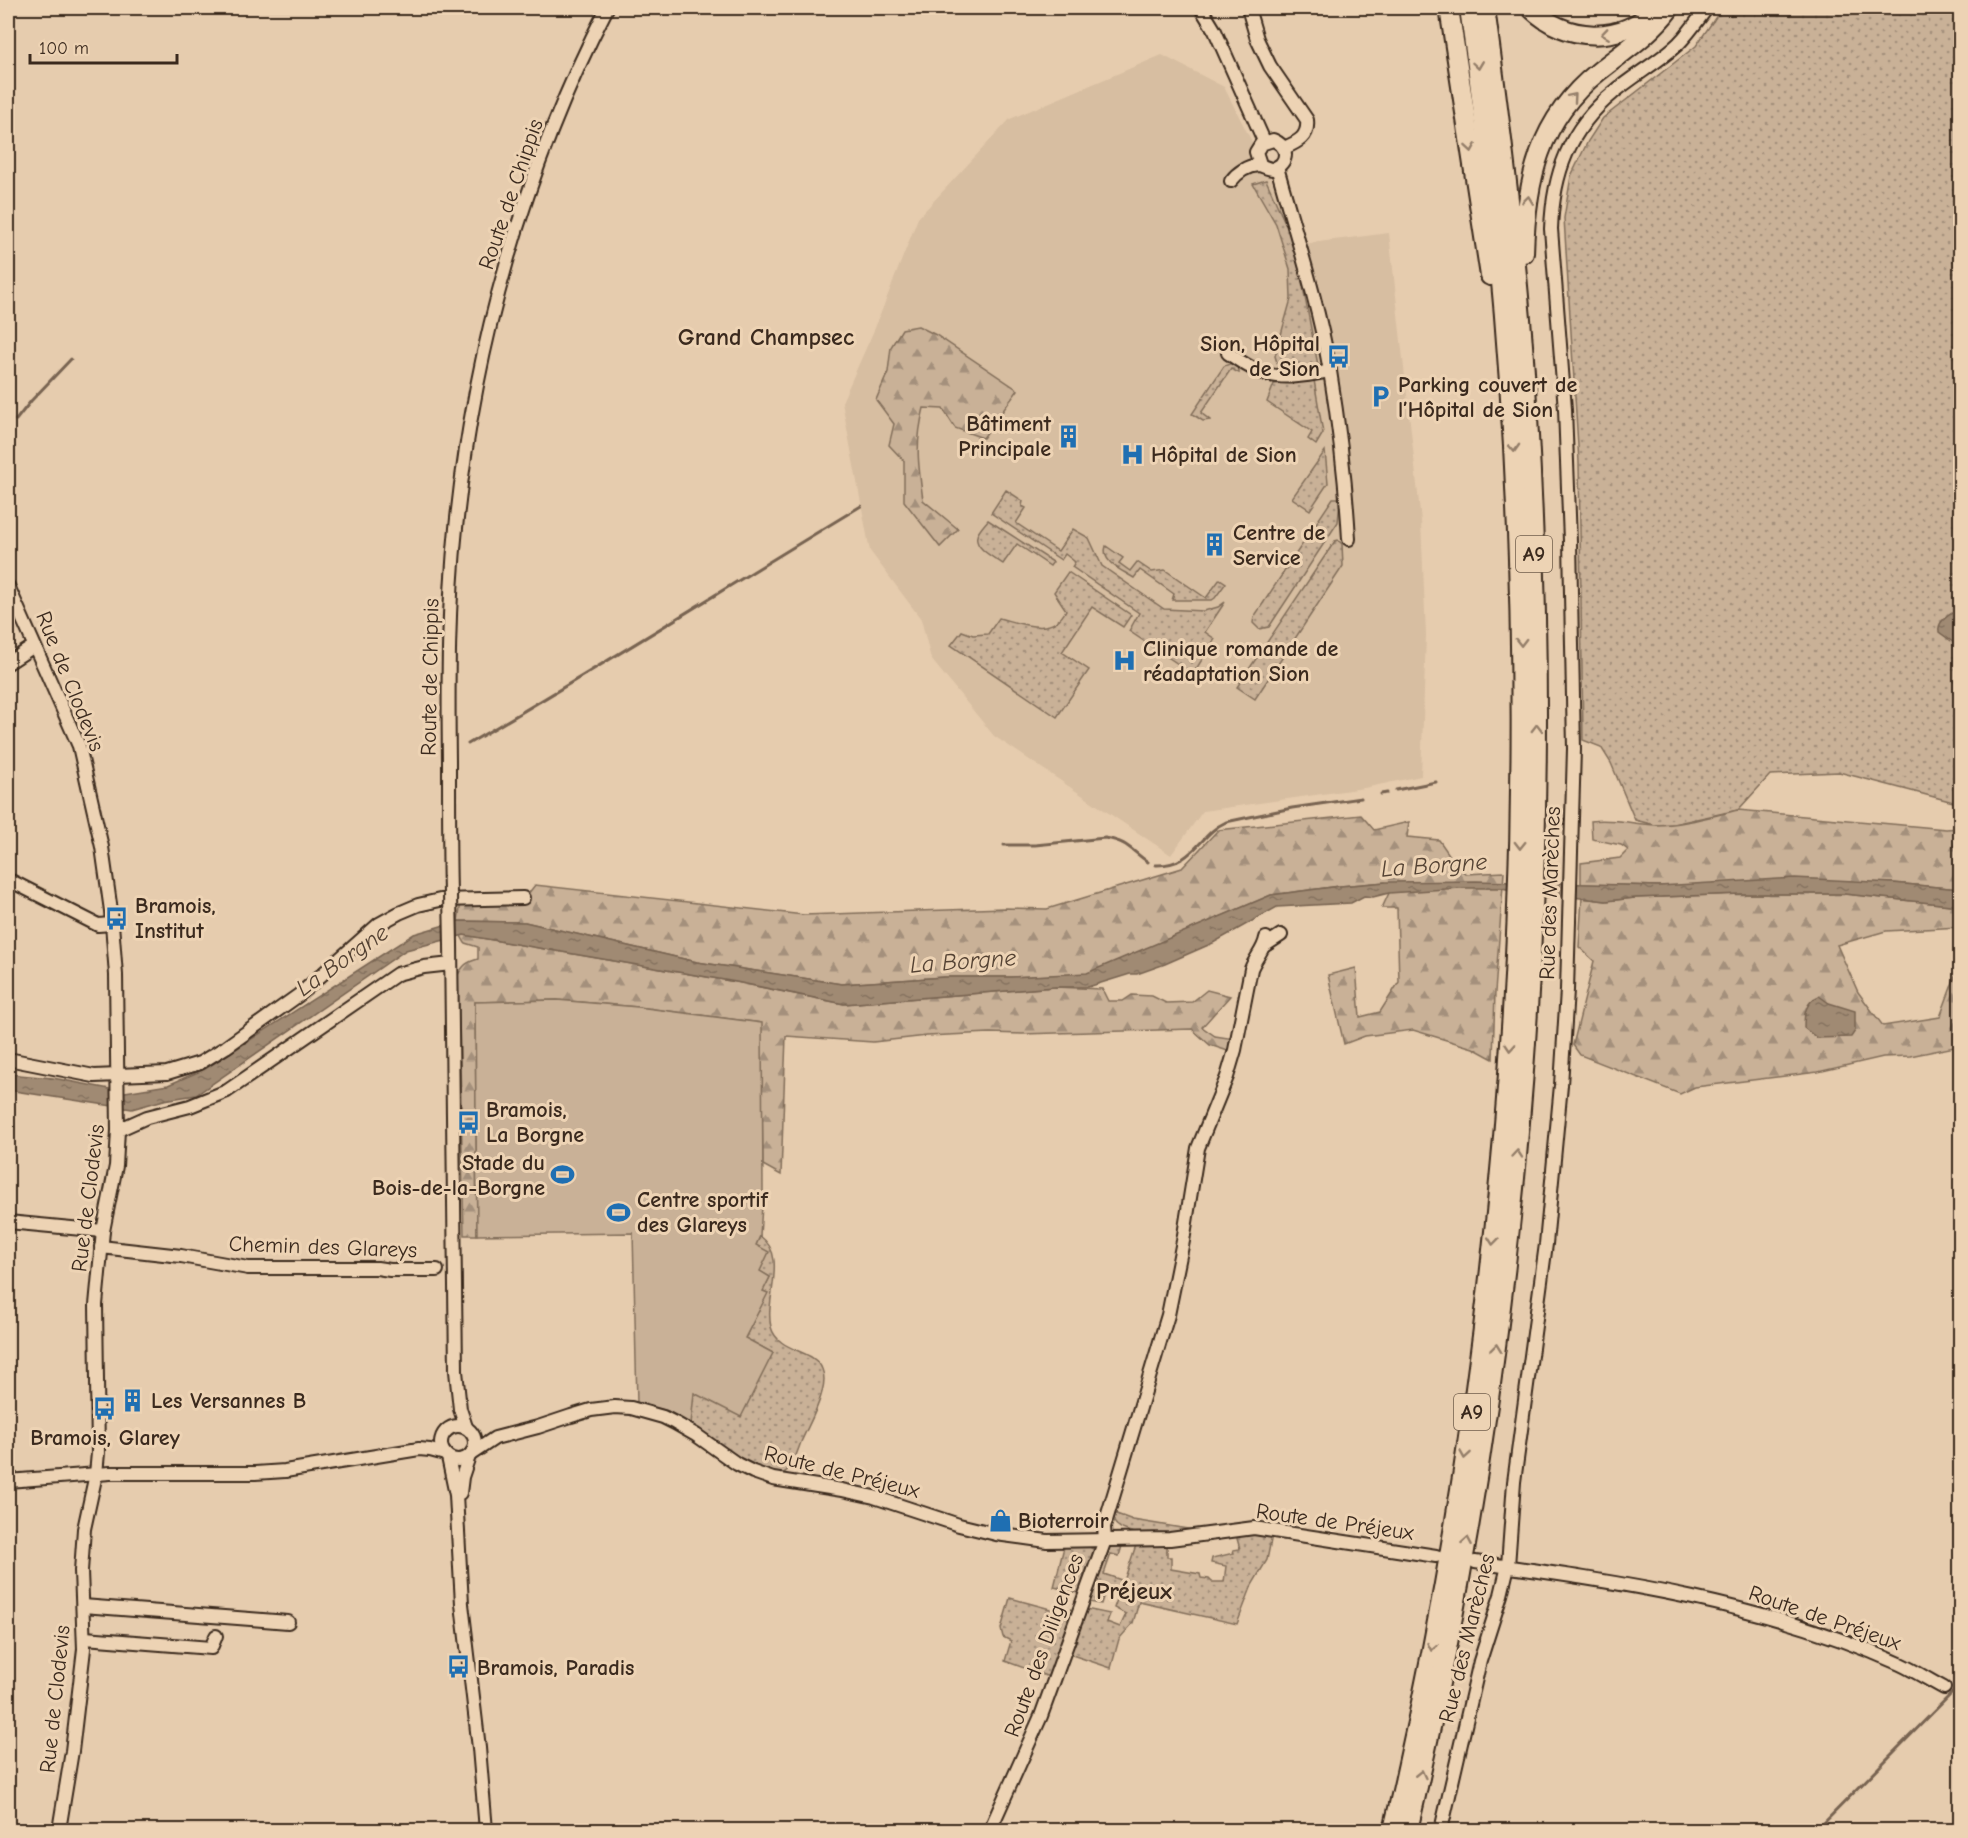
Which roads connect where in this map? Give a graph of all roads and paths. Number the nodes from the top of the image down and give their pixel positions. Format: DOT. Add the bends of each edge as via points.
graph roads {
  1 [pos="607,8"];
  2 [pos="1201,8"];
  3 [pos="1248,8"];
  4 [pos="1449,8"];
  5 [pos="1469,8"];
  6 [pos="1485,8"];
  7 [pos="1531,8"];
  8 [pos="1656,8"];
  9 [pos="1670,8"];
  10 [pos="1707,8"];
  11 [pos="1264,141"];
  12 [pos="1284,148"];
  13 [pos="1260,164"];
  14 [pos="1277,168"];
  15 [pos="1231,182"];
  16 [pos="1521,321"];
  17 [pos="1227,353"];
  18 [pos="1330,371"];
  19 [pos="1513,423"];
  20 [pos="1349,539"];
  21 [pos="8,586"];
  22 [pos="34,646"];
  23 [pos="8,663"];
  24 [pos="1529,787"];
  25 [pos="8,883"];
  26 [pos="523,898"];
  27 [pos="112,924"];
  28 [pos="1281,935"];
  29 [pos="451,964"];
  30 [pos="1522,989"];
  31 [pos="8,1059"];
  32 [pos="117,1078"];
  33 [pos="118,1130"];
  34 [pos="8,1222"];
  35 [pos="104,1231"];
  36 [pos="101,1247"];
  37 [pos="437,1270"];
  38 [pos="456,1371"];
  39 [pos="468,1428"];
  40 [pos="445,1431"];
  41 [pos="504,1436"];
  42 [pos="419,1449"];
  43 [pos="470,1455"];
  44 [pos="446,1456"];
  45 [pos="96,1474"];
  46 [pos="8,1481"];
  47 [pos="458,1521"];
  48 [pos="1105,1540"];
  49 [pos="1436,1556"];
  50 [pos="1475,1562"];
  51 [pos="1508,1566"];
  52 [pos="83,1606"];
  53 [pos="288,1622"];
  54 [pos="216,1636"];
  55 [pos="84,1638"];
  56 [pos="1944,1688"];
  57 [pos="484,1828"];
  58 [pos="59,1830"];
  59 [pos="990,1830"];
  60 [pos="1393,1830"];
  61 [pos="1408,1830"];
  62 [pos="1441,1830"];
  1 -- 29 [label="street, Route de Chippis, bridge" via="549,136 518,225 473,410 457,519 450,610"];
  2 -- 11 [label="street"];
  3 -- 12 [label="street" via="1270,66 1307,120 1305,136"];
  4 -- 19 [label="highway, one-way"];
  5 -- 19 [label="highway, A9, one-way" via="1499,252"];
  6 -- 16 [label="highway, A9"];
  8 -- 7 [label="highway, one-way" via="1623,30 1597,35 1564,30"];
  16 -- 9 [label="highway, one-way" via="1527,205 1542,146 1575,94 1652,29"];
  10 -- 51 [label="street, Rue des Marèches" via="1679,42 1589,116 1566,153 1552,202 1570,541 1573,823 1567,990 1553,1177 1515,1474"];
  11 -- 12 [label="street" via="1273,140"];
  11 -- 13 [label="street" via="1256,152"];
  12 -- 14 [label="street" via="1284,161"];
  13 -- 14 [label="street" via="1268,169"];
  13 -- 15 [label="street" via="1238,173"];
  14 -- 18 [label="street"];
  24 -- 16 [label="highway, A9, one-way" via="1535,600"];
  17 -- 18 [label="street" via="1271,375"];
  18 -- 20 [label="street"];
  19 -- 24 [label="highway, A9, one-way"];
  21 -- 22 [label="street, Rue de Clodevis"];
  22 -- 23 [label="street"];
  22 -- 27 [label="street, Rue de Clodevis" via="79,746 102,847"];
  24 -- 30 [label="highway, A9"];
  25 -- 27 [label="street" via="11,881 98,924"];
  26 -- 32 [label="street" via="440,900 399,913 379,924 299,995 200,1063 167,1073"];
  27 -- 32 [label="street, Rue de Clodevis"];
  28 -- 48 [label="street, Route des Diligences" via="1265,942 1254,959 1235,1050 1198,1148 1168,1315 1104,1527"];
  29 -- 33 [label="street" via="396,974 227,1091"];
  29 -- 38 [label="street, Route de Chippis"];
  30 -- 60 [label="highway, A9, one-way" via="1471,1418 1438,1616"];
  61 -- 30 [label="highway, A9, one-way" via="1451,1629 1487,1416 1514,1194"];
  31 -- 32 [label="street"];
  32 -- 33 [label="street, Rue de Clodevis"];
  33 -- 35 [label="street, Rue de Clodevis"];
  34 -- 35 [label="street"];
  35 -- 36 [label="street, Rue de Clodevis"];
  36 -- 37 [label="street, Chemin des Glareys" via="248,1268"];
  36 -- 45 [label="street, Rue de Clodevis" via="96,1305"];
  38 -- 39 [label="street, Route de Chippis" via="460,1409"];
  38 -- 40 [label="street, Route de Chippis" via="454,1401"];
  39 -- 40 [label="street" via="454,1426"];
  39 -- 41 [label="street, Route de Préjeux"];
  39 -- 43 [label="street, Route de Chippis" via="475,1441"];
  40 -- 42 [label="street"];
  40 -- 44 [label="street, Route de Chippis" via="441,1444"];
  41 -- 43 [label="street, Route de Préjeux" via="488,1441"];
  41 -- 48 [label="street, Route de Préjeux" via="591,1410 631,1408 663,1417 737,1464 773,1479 874,1497 996,1534 1047,1541"];
  42 -- 44 [label="street"];
  42 -- 45 [label="street" via="285,1471"];
  43 -- 44 [label="street" via="460,1460"];
  43 -- 47 [label="street, Route de Chippis" via="462,1477"];
  44 -- 47 [label="street, Route de Chippis" via="454,1480"];
  45 -- 46 [label="street"];
  45 -- 52 [label="street, Rue de Clodevis" via="84,1529"];
  47 -- 57 [label="street, Route de Chippis" via="462,1604"];
  48 -- 49 [label="street, Route de Préjeux" via="1170,1539 1254,1528"];
  48 -- 59 [label="street, Route des Diligences" via="1041,1716"];
  50 -- 51 [label="street, Route de Préjeux"];
  51 -- 56 [label="street, Route de Préjeux" via="1628,1584 1759,1613 1900,1664"];
  51 -- 62 [label="street, Rue des Marèches" via="1480,1661"];
  52 -- 53 [label="street"];
  52 -- 55 [label="street, Rue de Clodevis"];
  54 -- 55 [label="street" via="212,1648"];
  55 -- 58 [label="street, Rue de Clodevis"];
}
